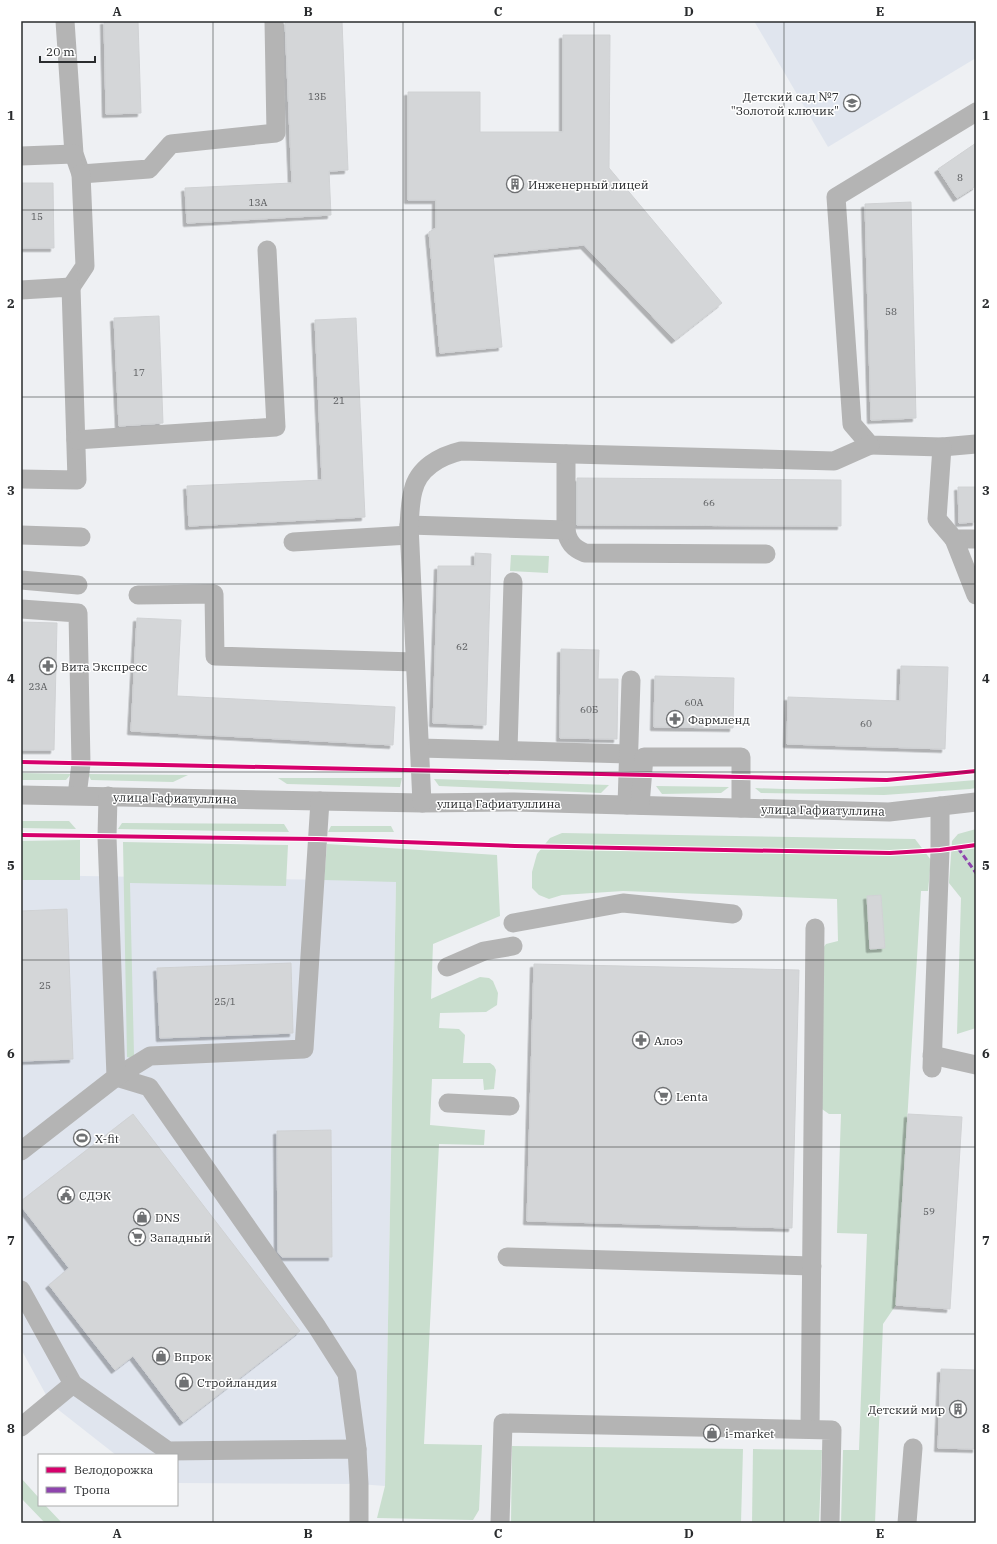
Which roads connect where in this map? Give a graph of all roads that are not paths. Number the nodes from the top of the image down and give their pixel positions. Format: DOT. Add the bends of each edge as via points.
graph roads {
  1 [pos="65,21"];
  2 [pos="274,21"];
  3 [pos="976,112"];
  4 [pos="74,154"];
  5 [pos="21,156"];
  6 [pos="81,174"];
  7 [pos="267,250"];
  8 [pos="71,287"];
  9 [pos="21,290"];
  10 [pos="76,440"];
  11 [pos="976,444"];
  12 [pos="870,445"];
  13 [pos="942,446"];
  14 [pos="566,454"];
  15 [pos="21,479"];
  16 [pos="409,530"];
  17 [pos="566,530"];
  18 [pos="21,535"];
  19 [pos="81,538"];
  20 [pos="976,539"];
  21 [pos="954,540"];
  22 [pos="293,542"];
  23 [pos="766,554"];
  24 [pos="21,580"];
  25 [pos="513,582"];
  26 [pos="78,585"];
  27 [pos="138,595"];
  28 [pos="976,595"];
  29 [pos="21,609"];
  30 [pos="415,662"];
  31 [pos="631,680"];
  32 [pos="420,748"];
  33 [pos="508,750"];
  34 [pos="628,754"];
  35 [pos="21,795"];
  36 [pos="77,795"];
  37 [pos="108,796"];
  38 [pos="320,801"];
  39 [pos="976,802"];
  40 [pos="422,804"];
  41 [pos="634,805"];
  42 [pos="940,806"];
  43 [pos="741,808"];
  44 [pos="733,914"];
  45 [pos="513,923"];
  46 [pos="815,928"];
  47 [pos="513,946"];
  48 [pos="447,967"];
  49 [pos="976,1065"];
  50 [pos="116,1077"];
  51 [pos="448,1103"];
  52 [pos="510,1106"];
  53 [pos="21,1151"];
  54 [pos="507,1256"];
  55 [pos="812,1266"];
  56 [pos="21,1290"];
  57 [pos="72,1384"];
  58 [pos="21,1427"];
  59 [pos="810,1429"];
  60 [pos="913,1448"];
  61 [pos="357,1449"];
  62 [pos="359,1523"];
  63 [pos="500,1523"];
  64 [pos="830,1523"];
  65 [pos="907,1523"];
  1 -- 4 [label="street"];
  2 -- 6 [label="street" via="276,133 171,144 149,169"];
  3 -- 12 [label="street" via="836,197 852,424"];
  4 -- 5 [label="street"];
  4 -- 6 [label="street"];
  6 -- 8 [label="street" via="85,266"];
  7 -- 10 [label="street" via="276,427"];
  8 -- 9 [label="street"];
  8 -- 10 [label="street"];
  10 -- 15 [label="street" via="78,480"];
  11 -- 13 [label="street"];
  12 -- 13 [label="street"];
  12 -- 14 [label="street" via="834,461"];
  13 -- 21 [label="street" via="937,519"];
  14 -- 16 [label="street" via="461,451 445,455 424,470 416,482"];
  14 -- 17 [label="street"];
  16 -- 17 [label="street"];
  16 -- 22 [label="street"];
  16 -- 30 [label="street"];
  17 -- 23 [label="street" via="572,546 585,553"];
  18 -- 19 [label="street"];
  20 -- 21 [label="street"];
  21 -- 28 [label="street"];
  24 -- 26 [label="street"];
  25 -- 33 [label="street"];
  27 -- 30 [label="street" via="214,594 215,656"];
  29 -- 36 [label="street" via="78,613 81,764"];
  30 -- 32 [label="street"];
  31 -- 34 [label="street"];
  32 -- 33 [label="street"];
  32 -- 40 [label="street"];
  33 -- 34 [label="street"];
  34 -- 41 [label="street"];
  35 -- 36 [label="street, улица Гафиатуллина"];
  36 -- 37 [label="street, улица Гафиатуллина"];
  37 -- 38 [label="street, улица Гафиатуллина"];
  37 -- 50 [label="street" via="107,837"];
  38 -- 40 [label="street, улица Гафиатуллина"];
  38 -- 50 [label="street" via="304,1049 150,1056"];
  39 -- 42 [label="street, улица Гафиатуллина"];
  40 -- 41 [label="street, улица Гафиатуллина" via="514,802"];
  41 -- 43 [label="street, улица Гафиатуллина"];
  41 -- 43 [label="street" via="644,757 741,757"];
  42 -- 43 [label="street, улица Гафиатуллина" via="889,812"];
  42 -- 49 [label="street" via="932,1062"];
  44 -- 45 [label="street" via="623,903"];
  46 -- 55 [label="street"];
  47 -- 48 [label="street" via="484,951"];
  50 -- 53 [label="street"];
  50 -- 61 [label="street" via="149,1087 317,1327 347,1374"];
  51 -- 52 [label="street"];
  54 -- 55 [label="street"];
  55 -- 59 [label="street"];
  56 -- 57 [label="street"];
  57 -- 58 [label="street"];
  57 -- 61 [label="street" via="168,1451"];
  59 -- 63 [label="street" via="503,1423"];
  59 -- 64 [label="street" via="832,1430"];
  60 -- 65 [label="street"];
  61 -- 62 [label="street" via="360,1484"];
}
